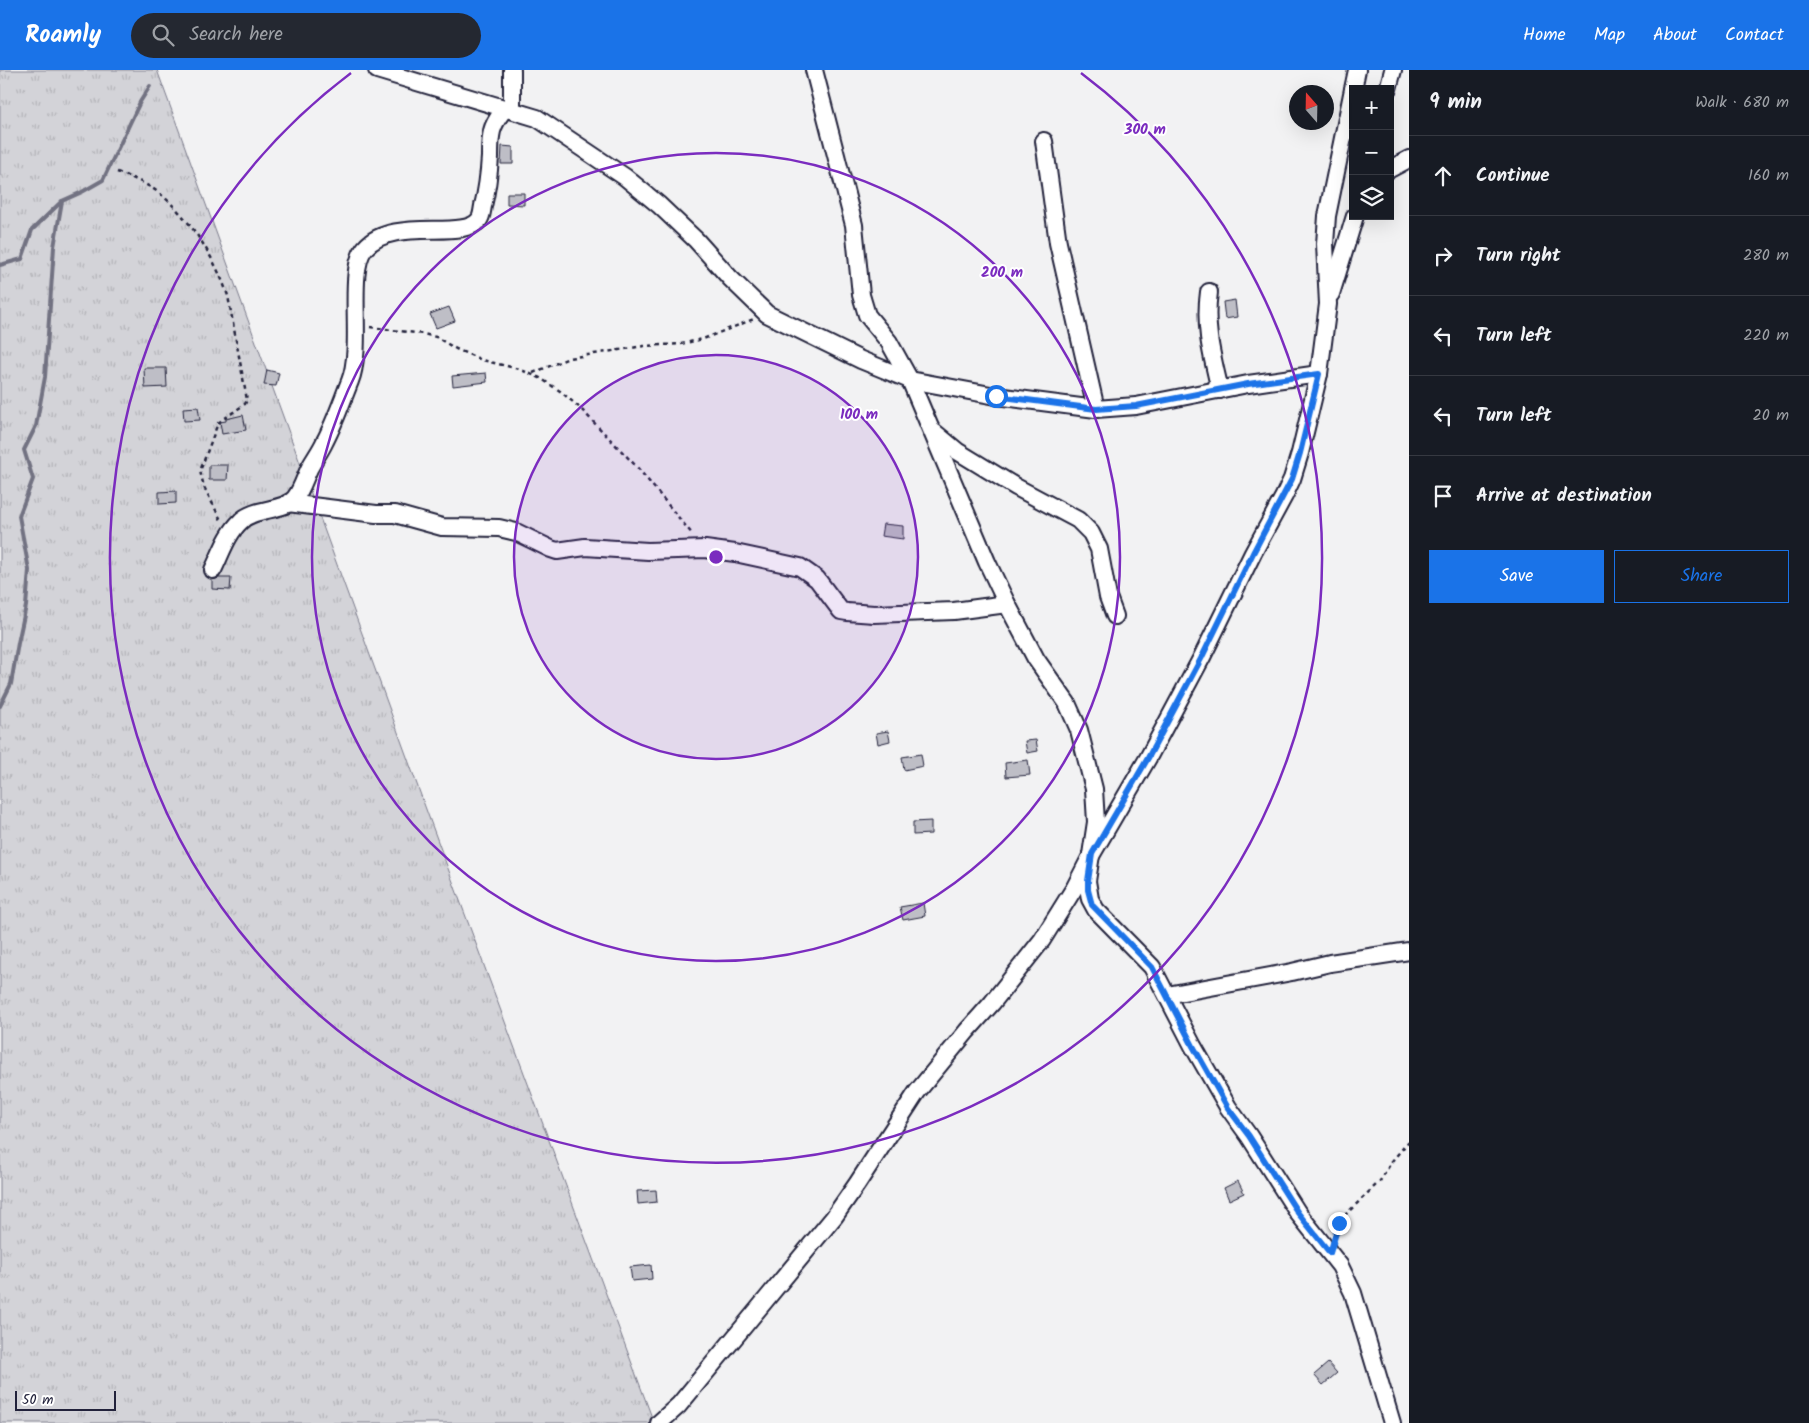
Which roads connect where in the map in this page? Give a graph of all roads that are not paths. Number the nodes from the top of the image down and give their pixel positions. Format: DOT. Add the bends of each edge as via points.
graph roads {
  1 [pos="377,70"];
  2 [pos="512,70"];
  3 [pos="814,70"];
  4 [pos="1357,70"];
  5 [pos="1393,70"];
  6 [pos="1354,85"];
  7 [pos="1389,85"];
  8 [pos="508,109"];
  9 [pos="1349,109"];
  10 [pos="1044,141"];
  11 [pos="1409,159"];
  12 [pos="1394,166"];
  13 [pos="1354,220"];
  14 [pos="1209,292"];
  15 [pos="1328,304"];
  16 [pos="1319,374"];
  17 [pos="910,380"];
  18 [pos="1220,390"];
  19 [pos="1096,409"];
  20 [pos="933,431"];
  21 [pos="288,504"];
  22 [pos="213,570"];
  23 [pos="1007,604"];
  24 [pos="1115,616"];
  25 [pos="1092,854"];
  26 [pos="1409,951"];
  27 [pos="1167,995"];
  28 [pos="659,1423"];
  29 [pos="1392,1423"];
  1 -- 8 [label="street"];
  2 -- 8 [label="street"];
  3 -- 17 [label="street" via="854,225 864,306"];
  4 -- 6 [label="street"];
  5 -- 7 [label="street"];
  8 -- 17 [label="street" via="537,118 625,177 696,240 767,314"];
  8 -- 21 [label="street" via="495,123 492,132 488,187 477,222 459,228 390,233 379,236 365,248 357,263 356,346 351,379 326,440 295,498"];
  9 -- 15 [label="street" via="1327,216"];
  10 -- 19 [label="street" via="1058,243"];
  11 -- 12 [label="street"];
  13 -- 15 [label="street"];
  14 -- 18 [label="street" via="1207,328"];
  15 -- 16 [label="street"];
  16 -- 18 [label="street"];
  16 -- 25 [label="street" via="1300,453 1284,496 1148,758"];
  17 -- 19 [label="street" via="996,396"];
  17 -- 20 [label="street"];
  18 -- 19 [label="street" via="1136,406"];
  20 -- 23 [label="street"];
  20 -- 24 [label="street" via="957,451 1078,520 1091,533 1099,549"];
  21 -- 22 [label="street" via="250,515 241,521"];
  21 -- 23 [label="street" via="395,514 442,527 499,528 516,532 557,551 586,547 705,550 735,554 800,567 817,578 841,611 847,612 954,611"];
  23 -- 25 [label="street" via="1079,730 1094,789 1096,822"];
  25 -- 27 [label="street" via="1088,881 1092,905 1152,967"];
  25 -- 28 [label="street" via="1042,940 917,1092 834,1217 679,1405"];
  26 -- 27 [label="street"];
  27 -- 29 [label="street" via="1228,1108 1254,1142 1298,1213 1340,1266 1353,1293"];
}
